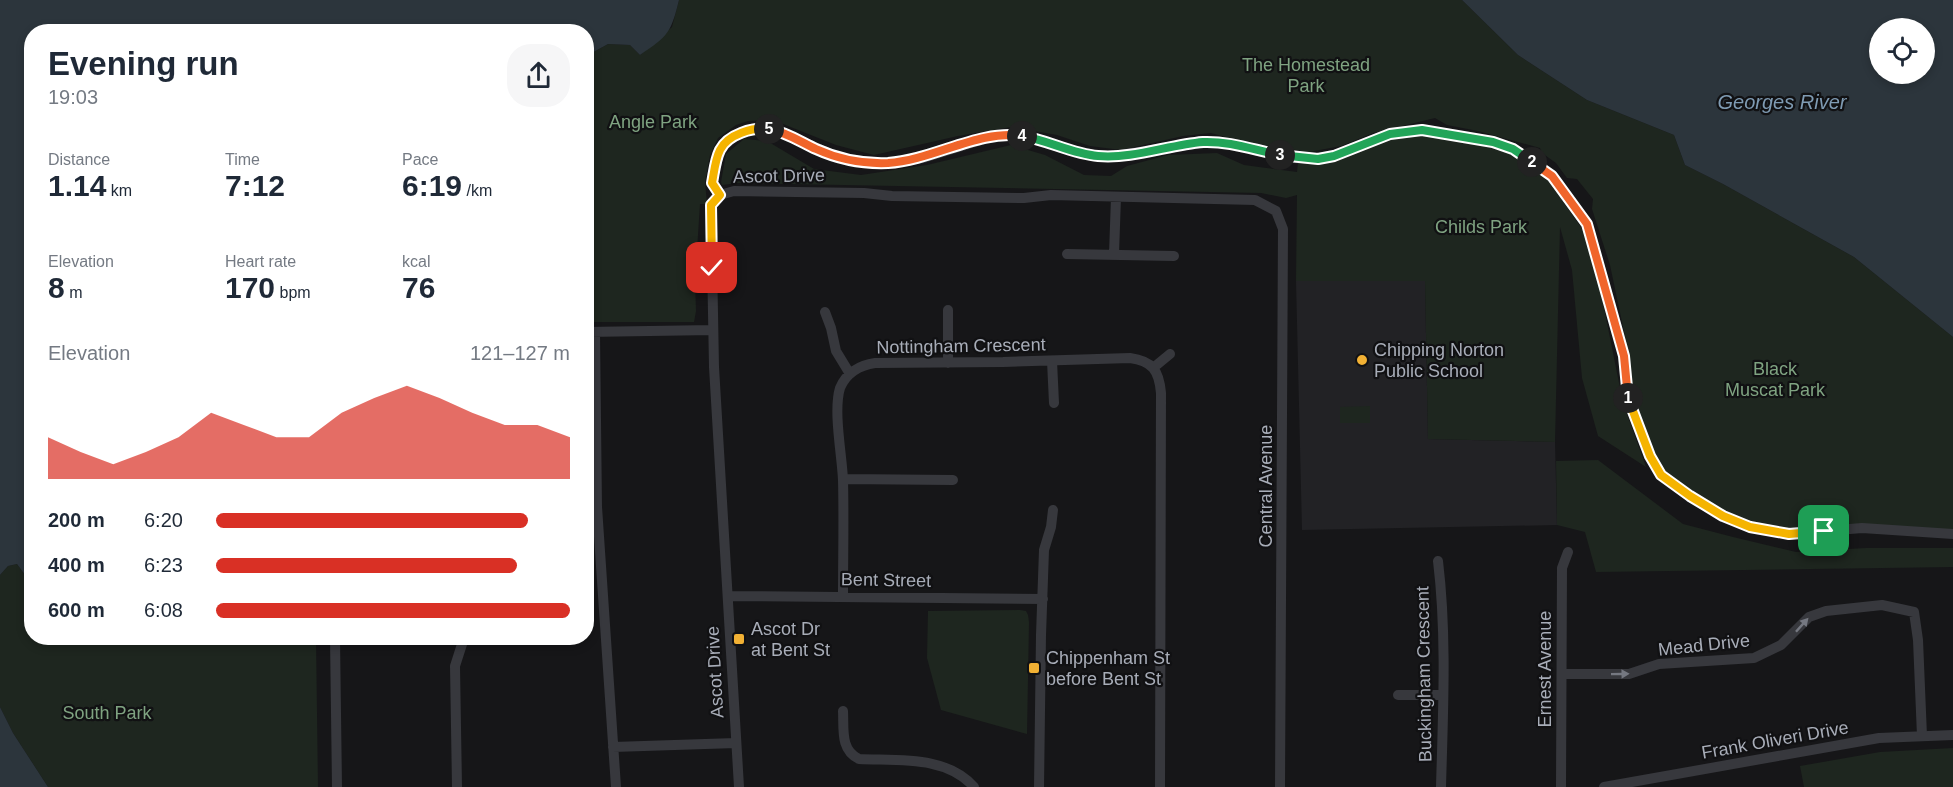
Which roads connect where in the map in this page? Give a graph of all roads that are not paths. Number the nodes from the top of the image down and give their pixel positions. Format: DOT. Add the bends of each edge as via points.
graph roads {
  1 [pos="720,195"];
  2 [pos="1116,197"];
  3 [pos="1254,200"];
  4 [pos="1067,254"];
  5 [pos="1114,254"];
  6 [pos="1174,256"];
  7 [pos="948,310"];
  8 [pos="825,312"];
  9 [pos="712,330"];
  10 [pos="594,332"];
  11 [pos="1170,354"];
  12 [pos="1052,361"];
  13 [pos="948,363"];
  14 [pos="1154,368"];
  15 [pos="850,374"];
  16 [pos="1054,403"];
  17 [pos="843,479"];
  18 [pos="953,480"];
  19 [pos="1053,510"];
  20 [pos="594,531"];
  21 [pos="1953,534"];
  22 [pos="1568,552"];
  23 [pos="1438,561"];
  24 [pos="728,596"];
  25 [pos="843,596"];
  26 [pos="1043,598"];
  27 [pos="335,645"];
  28 [pos="462,645"];
  29 [pos="1562,674"];
  30 [pos="1398,694"];
  31 [pos="1443,695"];
  32 [pos="843,711"];
  33 [pos="1953,735"];
  34 [pos="1922,736"];
  35 [pos="736,743"];
  36 [pos="613,747"];
  37 [pos="337,787"];
  38 [pos="457,787"];
  39 [pos="616,787"];
  40 [pos="739,787"];
  41 [pos="974,787"];
  42 [pos="1039,787"];
  43 [pos="1160,787"];
  44 [pos="1280,787"];
  45 [pos="1441,787"];
  46 [pos="1561,787"];
  47 [pos="1604,787"];
  1 -- 2 [label="street, Ascot Drive" via="734,191 980,198"];
  1 -- 9 [label="street, Ascot Drive" via="711,205"];
  1 -- 21 [label="street" via="712,183 720,149 740,133 764,128 849,160 885,163 923,158 1006,135 1098,156 1214,142 1293,158 1318,159 1390,134 1422,130 1493,142 1513,149 1552,176 1587,224 1624,356 1628,400 1661,475 1723,516 1750,527 1789,534 1862,528"];
  2 -- 3 [label="street, Ascot Drive"];
  2 -- 5 [label="street"];
  3 -- 44 [label="street, Central Avenue" via="1276,211 1283,229"];
  4 -- 5 [label="street"];
  5 -- 6 [label="street"];
  7 -- 13 [label="street"];
  8 -- 15 [label="street" via="836,351"];
  9 -- 10 [label="street"];
  9 -- 24 [label="street, Ascot Drive"];
  11 -- 14 [label="street"];
  12 -- 13 [label="street, Nottingham Crescent"];
  12 -- 14 [label="street, Nottingham Crescent" via="1130,358 1148,362"];
  12 -- 16 [label="street"];
  13 -- 15 [label="street, Nottingham Crescent" via="866,364"];
  14 -- 43 [label="street" via="1161,393"];
  15 -- 17 [label="street" via="838,399"];
  17 -- 18 [label="street"];
  17 -- 25 [label="street"];
  19 -- 26 [label="street" via="1044,550"];
  20 -- 36 [label="street"];
  22 -- 29 [label="street, Ernest Avenue" via="1562,568"];
  23 -- 31 [label="street, Buckingham Crescent"];
  24 -- 25 [label="street, Bent Street"];
  24 -- 35 [label="street, Ascot Drive"];
  25 -- 26 [label="street, Bent Street"];
  26 -- 42 [label="street"];
  27 -- 37 [label="street"];
  28 -- 38 [label="street" via="455,666"];
  29 -- 34 [label="street, Mead Drive, one-way" via="1629,674 1659,664 1754,658 1782,645 1809,617 1826,611 1882,605 1914,612"];
  29 -- 46 [label="street, Ernest Avenue"];
  30 -- 31 [label="street"];
  31 -- 45 [label="street, Buckingham Crescent"];
  32 -- 41 [label="street" via="844,745 854,757 931,763 960,775"];
  33 -- 34 [label="street, Frank Oliveri Drive"];
  34 -- 47 [label="street, Frank Oliveri Drive" via="1879,738"];
  35 -- 36 [label="street"];
  35 -- 40 [label="street, Ascot Drive"];
  36 -- 39 [label="street"];
}
